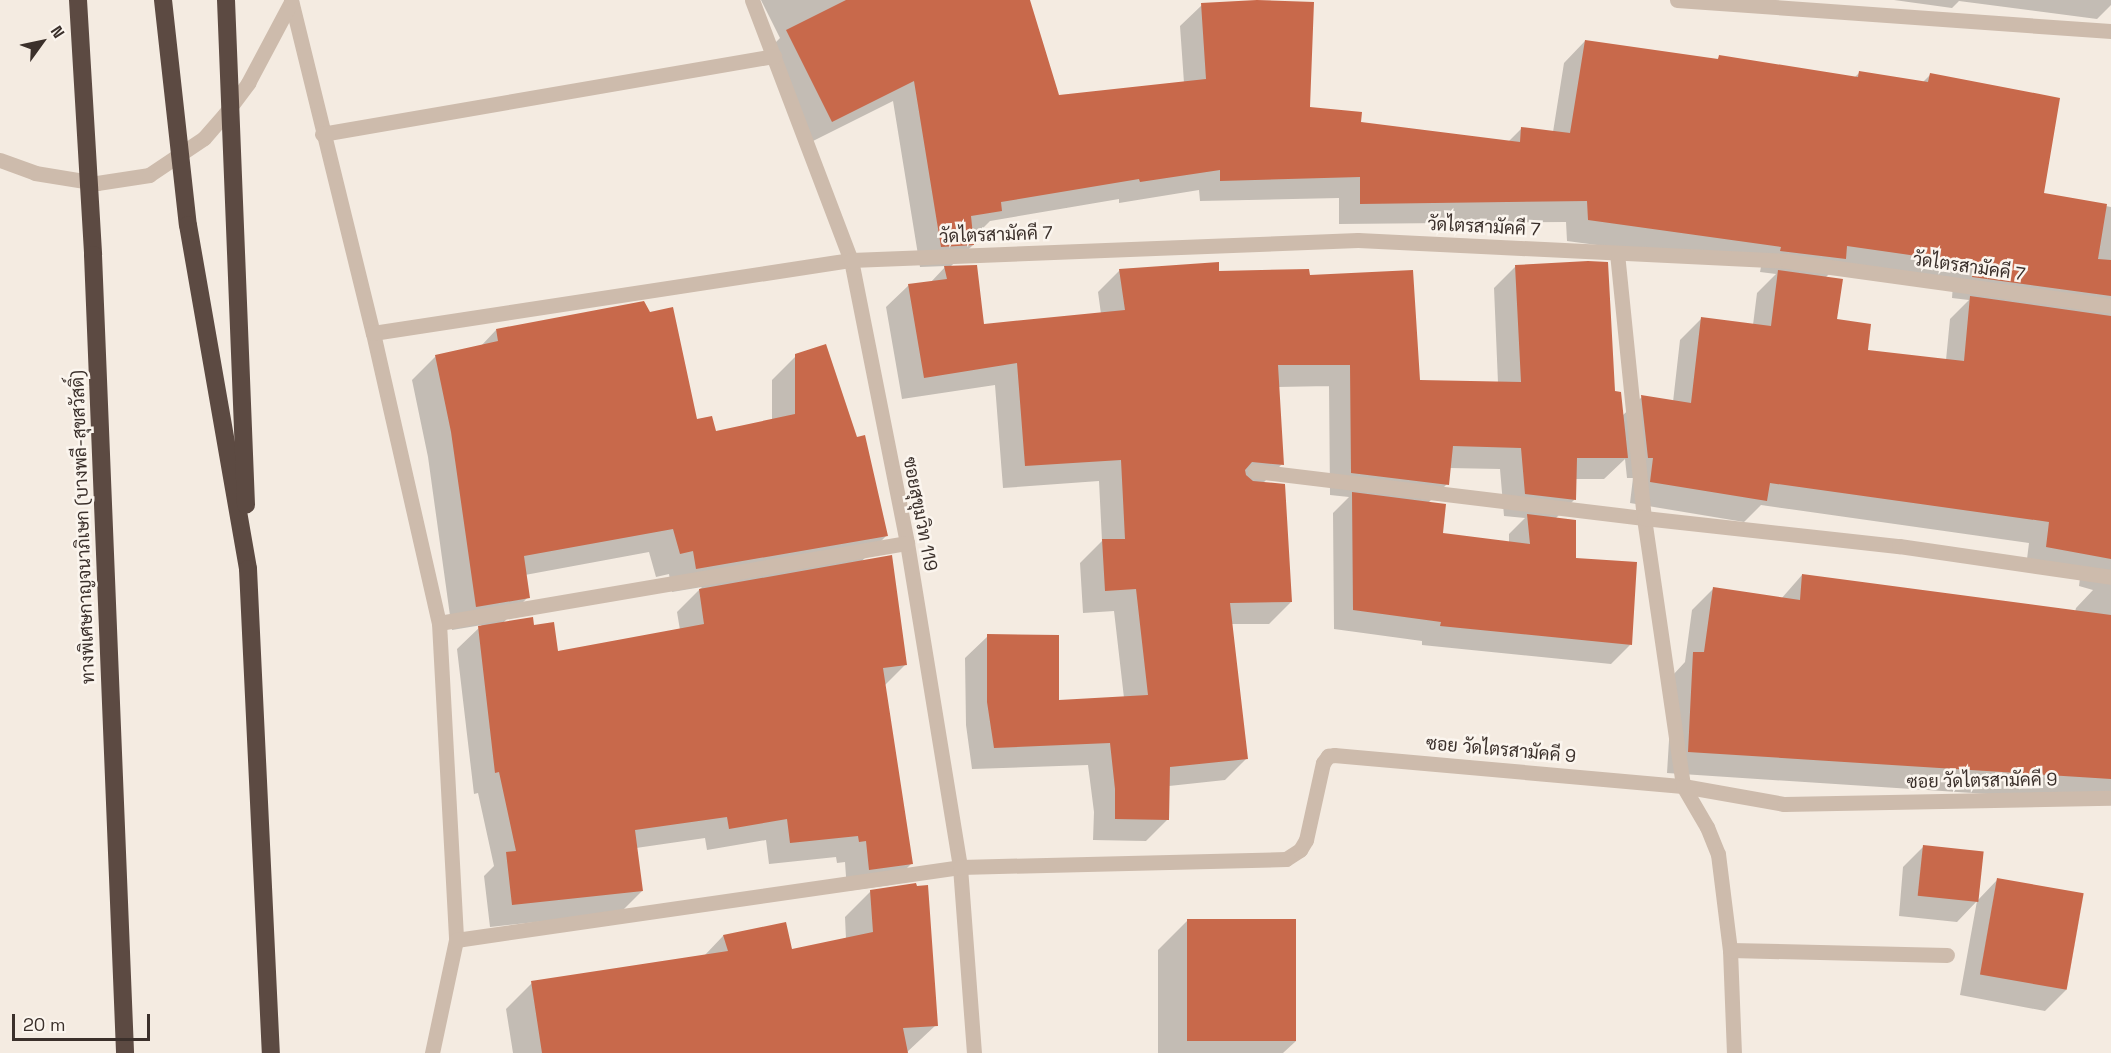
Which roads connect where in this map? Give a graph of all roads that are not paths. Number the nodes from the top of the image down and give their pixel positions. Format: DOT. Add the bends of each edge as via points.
graph roads {
  1 [pos="78,0"];
  2 [pos="163,0"];
  3 [pos="226,0"];
  4 [pos="752,0"];
  5 [pos="1677,0"];
  6 [pos="291,1"];
  7 [pos="2111,31"];
  8 [pos="774,56"];
  9 [pos="322,134"];
  10 [pos="0,160"];
  11 [pos="1617,253"];
  12 [pos="851,260"];
  13 [pos="2111,306"];
  14 [pos="373,333"];
  15 [pos="1255,471"];
  16 [pos="1644,518"];
  17 [pos="907,543"];
  18 [pos="248,569"];
  19 [pos="2111,578"];
  20 [pos="439,623"];
  21 [pos="1683,786"];
  22 [pos="2111,798"];
  23 [pos="960,867"];
  24 [pos="456,940"];
  25 [pos="1730,950"];
  26 [pos="1947,955"];
  27 [pos="125,1053"];
  28 [pos="271,1053"];
  29 [pos="432,1053"];
  30 [pos="974,1053"];
  31 [pos="1734,1053"];
  1 -- 27 [label="highway, ทางพิเศษกาญจนาภิเษก (บางพลี-สุขสวัสดิ์), bridge" via="94,267"];
  2 -- 18 [label="highway, bridge" via="188,225"];
  3 -- 18 [label="highway, bridge"];
  4 -- 8 [label="street, ซอยสุขุมวิท 119"];
  5 -- 7 [label="street"];
  6 -- 9 [label="street"];
  6 -- 10 [label="street" via="248,83 225,114 204,138 149,175 97,183 35,173"];
  8 -- 9 [label="street"];
  8 -- 12 [label="street, ซอยสุขุมวิท 119"];
  9 -- 14 [label="street"];
  11 -- 12 [label="street, วัดไตรสามัคคี 7" via="1358,240"];
  11 -- 13 [label="street, วัดไตรสามัคคี 7" via="1787,261"];
  11 -- 16 [label="street"];
  12 -- 14 [label="street, วัดไตรสามัคคี 7"];
  12 -- 17 [label="street, ซอยสุขุมวิท 119"];
  14 -- 20 [label="street"];
  15 -- 16 [label="street"];
  16 -- 19 [label="street" via="1899,546"];
  16 -- 21 [label="street"];
  17 -- 20 [label="street"];
  17 -- 23 [label="street, ซอยสุขุมวิท 119"];
  18 -- 28 [label="highway, bridge"];
  20 -- 24 [label="street"];
  21 -- 22 [label="street, ซอย วัดไตรสามัคคี 9" via="1784,804"];
  21 -- 23 [label="street, ซอย วัดไตรสามัคคี 9" via="1334,755 1323,763 1306,840 1300,850 1286,859"];
  21 -- 25 [label="street" via="1718,854"];
  23 -- 24 [label="street, ซอย วัดไตรสามัคคี 9"];
  23 -- 30 [label="street, ซอยสุขุมวิท 119"];
  24 -- 29 [label="street"];
  25 -- 26 [label="street"];
  25 -- 31 [label="street"];
}
